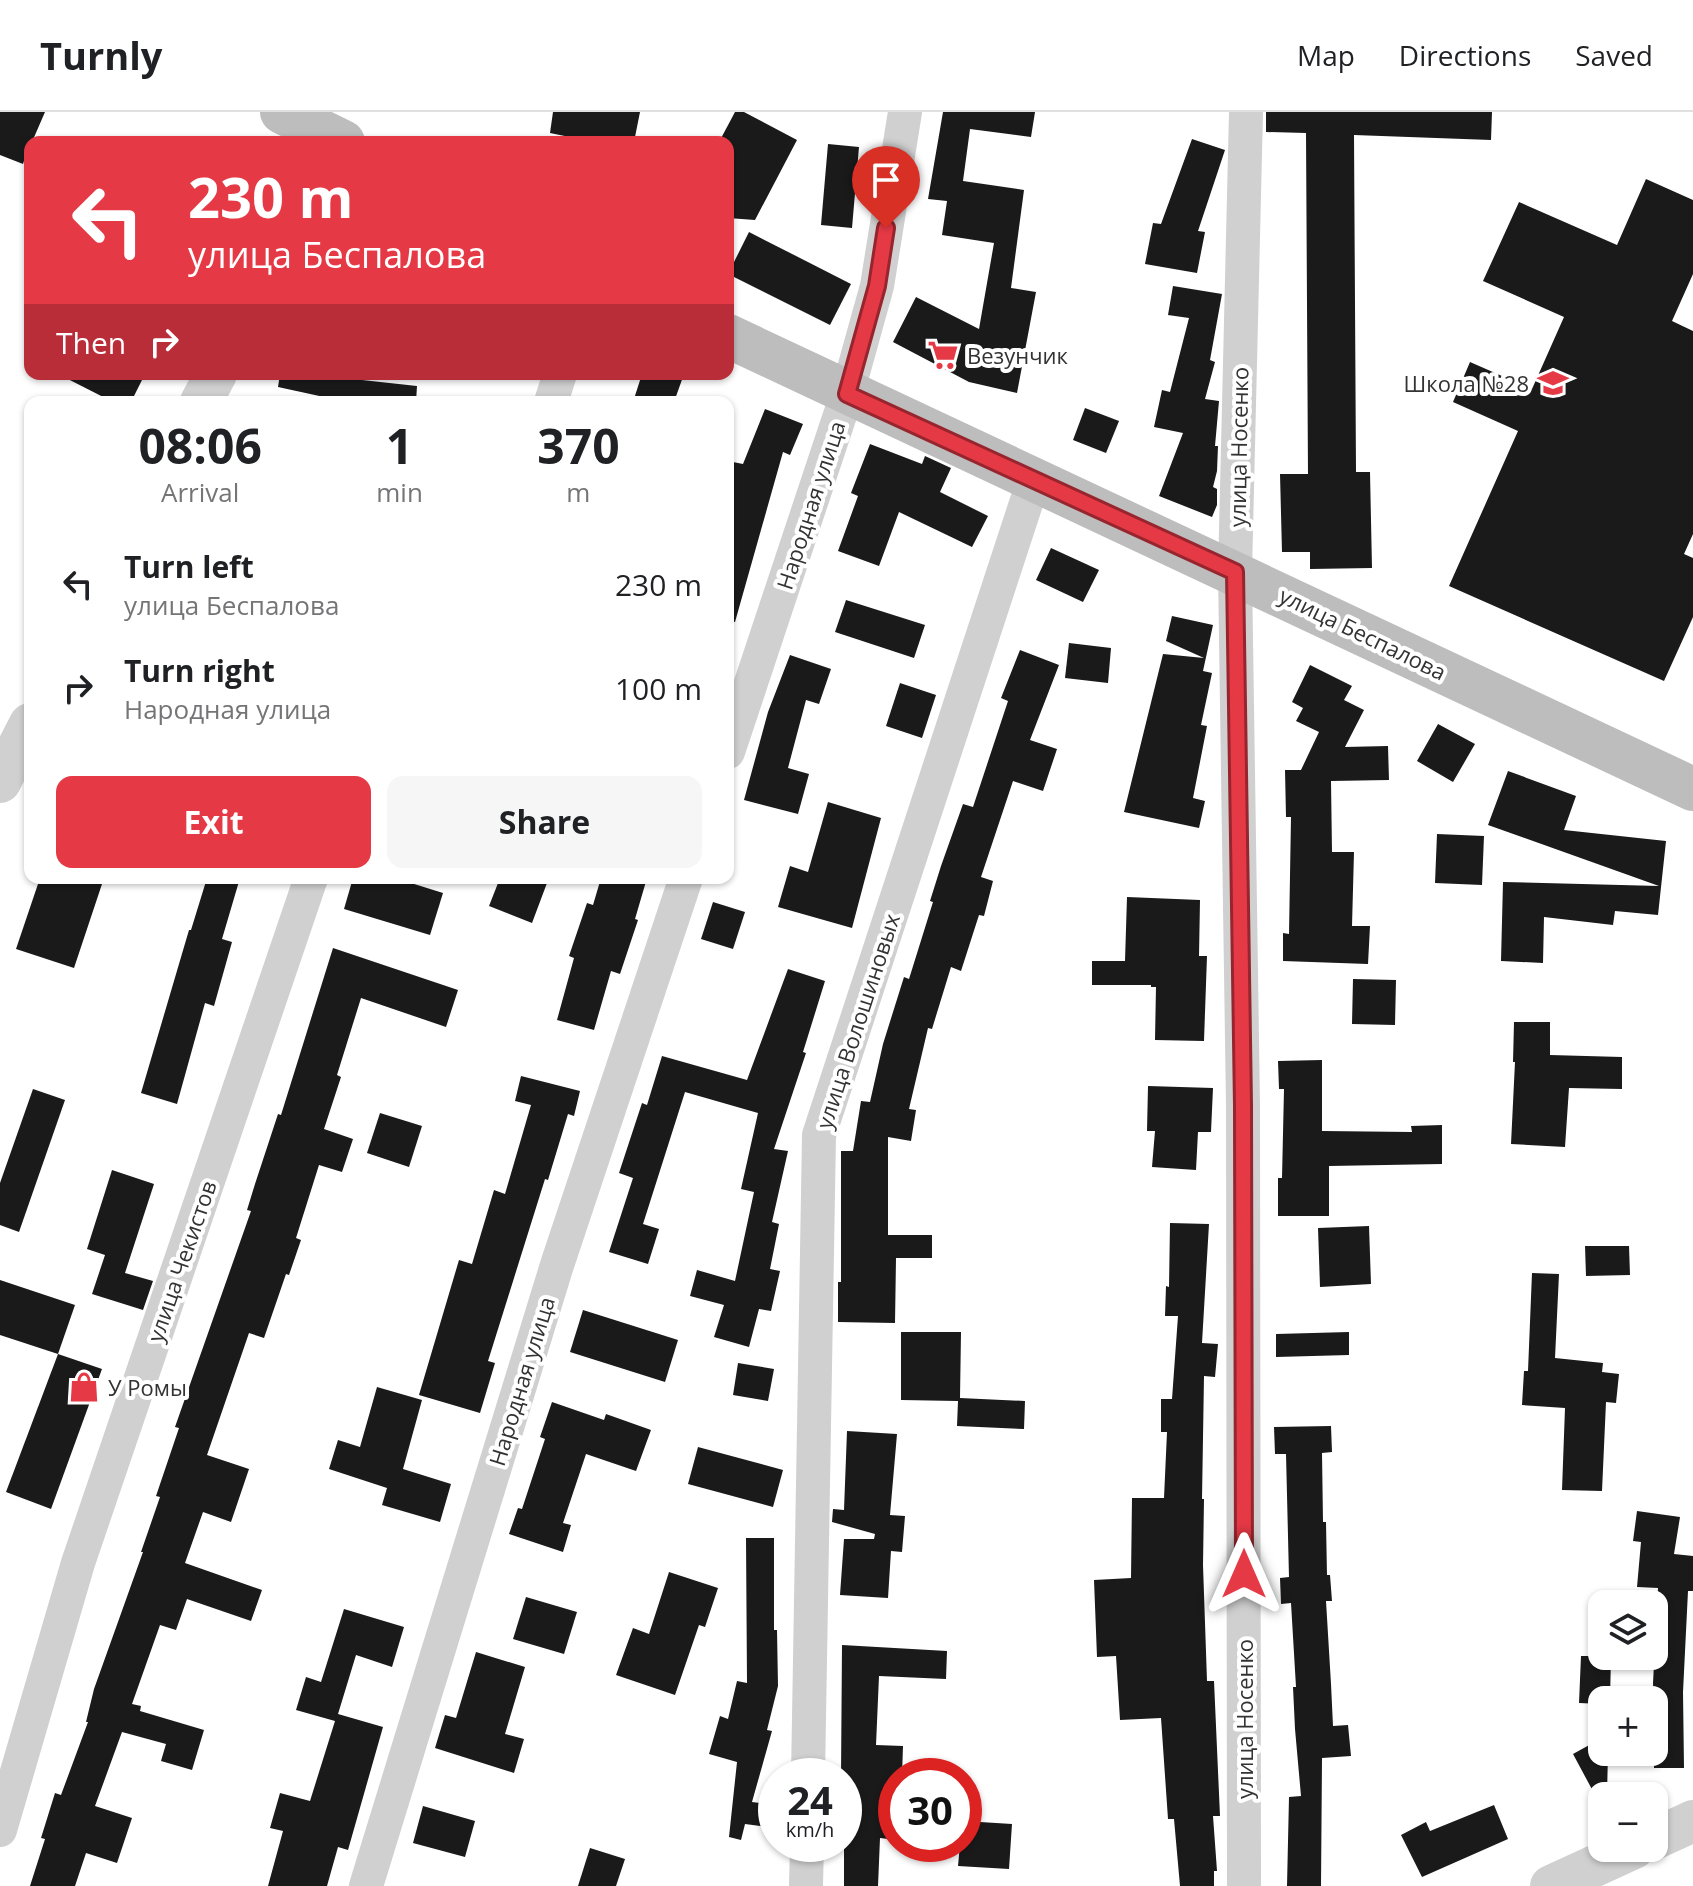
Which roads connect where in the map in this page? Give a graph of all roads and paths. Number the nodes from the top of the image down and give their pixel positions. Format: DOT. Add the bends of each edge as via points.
graph roads {
  1 [pos="282,112"];
  2 [pos="905,112"];
  3 [pos="1246,112"];
  4 [pos="331,136"];
  5 [pos="734,339"];
  6 [pos="847,394"];
  7 [pos="1034,479"];
  8 [pos="1235,572"];
  9 [pos="24,734"];
  10 [pos="734,734"];
  11 [pos="2,772"];
  12 [pos="1693,789"];
  13 [pos="309,884"];
  14 [pos="684,884"];
  15 [pos="808,1758"];
  16 [pos="1693,1821"];
  17 [pos="0,1830"];
  18 [pos="1668,1833"];
  19 [pos="807,1862"];
  20 [pos="1603,1862"];
  21 [pos="366,1886"];
  22 [pos="806,1886"];
  23 [pos="1244,1886"];
  24 [pos="1551,1886"];
  1 -- 4 [label="main road"];
  2 -- 6 [label="street, Народная улица" via="877,286"];
  3 -- 8 [label="street, улица Носенко"];
  5 -- 6 [label="main road, улица Беспалова"];
  6 -- 7 [label="main road, улица Беспалова"];
  6 -- 10 [label="street, Народная улица"];
  7 -- 8 [label="main road, улица Беспалова"];
  7 -- 15 [label="street, улица Волошиновых" via="819,1135"];
  8 -- 12 [label="main road, улица Беспалова"];
  8 -- 23 [label="street, улица Носенко" via="1243,1106"];
  9 -- 11 [label="street"];
  13 -- 17 [label="street, улица Чекистов" via="78,1563"];
  14 -- 21 [label="street, Народная улица" via="557,1265"];
  16 -- 18 [label="street"];
  19 -- 22 [label="street"];
  20 -- 24 [label="street"];
}
